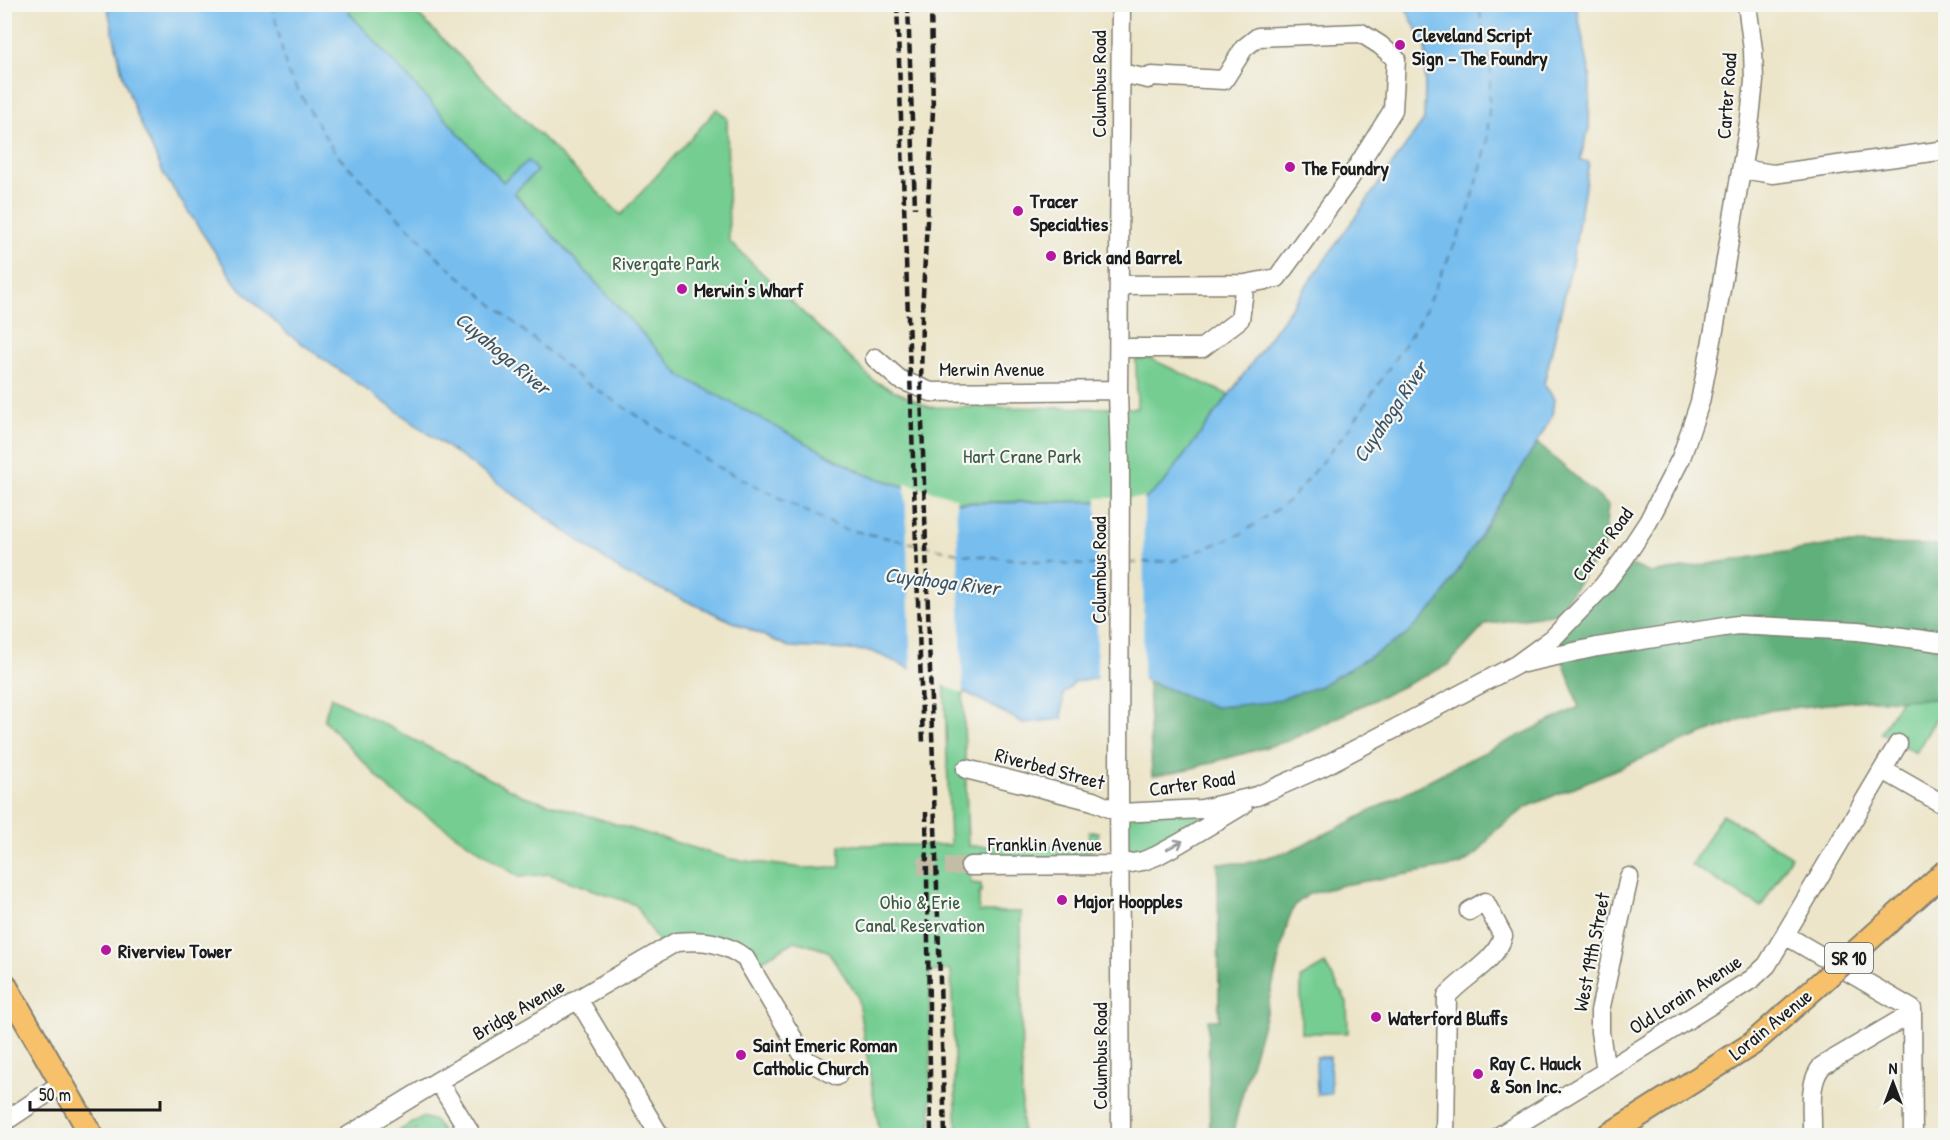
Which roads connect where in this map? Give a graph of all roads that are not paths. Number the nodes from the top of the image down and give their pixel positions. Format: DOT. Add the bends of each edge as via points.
graph roads {
  1 [pos="1121,4"];
  2 [pos="1747,4"];
  3 [pos="1121,73"];
  4 [pos="1946,150"];
  5 [pos="1742,169"];
  6 [pos="1245,284"];
  7 [pos="1119,285"];
  8 [pos="1119,348"];
  9 [pos="875,358"];
  10 [pos="1118,390"];
  11 [pos="1946,643"];
  12 [pos="1516,665"];
  13 [pos="1898,744"];
  14 [pos="966,769"];
  15 [pos="1883,770"];
  16 [pos="1257,796"];
  17 [pos="1946,806"];
  18 [pos="1120,813"];
  19 [pos="1120,865"];
  20 [pos="970,866"];
  21 [pos="1946,871"];
  22 [pos="1629,877"];
  23 [pos="1469,911"];
  24 [pos="1785,935"];
  25 [pos="4,983"];
  26 [pos="578,999"];
  27 [pos="1912,1014"];
  28 [pos="1606,1071"];
  29 [pos="837,1076"];
  30 [pos="438,1081"];
  31 [pos="61,1084"];
  32 [pos="4,1122"];
  33 [pos="92,1136"];
  34 [pos="348,1136"];
  35 [pos="472,1136"];
  36 [pos="660,1136"];
  37 [pos="1121,1136"];
  38 [pos="1445,1136"];
  39 [pos="1499,1136"];
  40 [pos="1607,1136"];
  41 [pos="1812,1136"];
  42 [pos="1913,1136"];
  1 -- 3 [label="street, Columbus Road"];
  2 -- 5 [label="street, Carter Road" via="1754,81"];
  3 -- 6 [label="street" via="1148,79 1151,76 1224,80 1244,48 1258,37 1361,33 1396,59 1393,110 1350,178 1277,278"];
  3 -- 7 [label="street, Columbus Road"];
  4 -- 5 [label="street" via="1773,174"];
  5 -- 12 [label="street, Carter Road" via="1708,365 1681,458 1648,522 1603,586 1553,638"];
  6 -- 7 [label="street"];
  6 -- 8 [label="street" via="1240,319 1202,348"];
  7 -- 8 [label="street, Columbus Road"];
  8 -- 10 [label="street, Columbus Road"];
  9 -- 10 [label="street, Merwin Avenue" via="899,379 932,392"];
  10 -- 18 [label="street, Columbus Road"];
  11 -- 12 [label="street" via="1858,631 1737,625 1597,647"];
  12 -- 16 [label="street, Carter Road" via="1322,767"];
  13 -- 15 [label="street, Old Lorain Avenue"];
  14 -- 18 [label="street, Riverbed Street" via="1093,801"];
  15 -- 17 [label="street"];
  15 -- 24 [label="street, Old Lorain Avenue"];
  16 -- 18 [label="street, Carter Road" via="1202,809"];
  19 -- 16 [label="street, Franklin Avenue, one-way" via="1156,856"];
  18 -- 19 [label="street, Columbus Road"];
  19 -- 20 [label="street, Franklin Avenue"];
  19 -- 37 [label="street, Columbus Road"];
  21 -- 40 [label="main road, Lorain Avenue / SR 10, bridge" via="1752,1044"];
  22 -- 28 [label="street, West 19th Street" via="1600,1011"];
  23 -- 38 [label="street" via="1485,902 1503,936 1494,953 1447,996"];
  24 -- 27 [label="street" via="1912,1009"];
  24 -- 28 [label="street, Old Lorain Avenue" via="1767,965 1752,979"];
  25 -- 31 [label="main road"];
  26 -- 29 [label="street, Bridge Avenue" via="676,942 716,942 745,958 806,1060"];
  26 -- 30 [label="street, Bridge Avenue"];
  26 -- 36 [label="street"];
  27 -- 41 [label="street" via="1816,1073"];
  27 -- 42 [label="street"];
  28 -- 39 [label="street, Old Lorain Avenue"];
  30 -- 34 [label="street, Bridge Avenue"];
  30 -- 35 [label="street"];
  31 -- 32 [label="street"];
  31 -- 33 [label="main road"];
}
